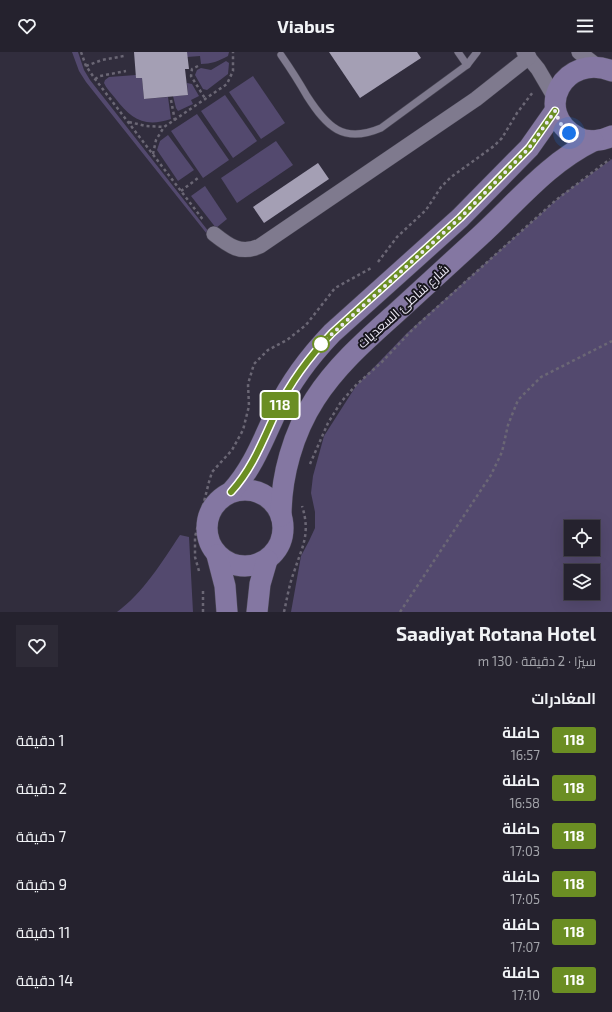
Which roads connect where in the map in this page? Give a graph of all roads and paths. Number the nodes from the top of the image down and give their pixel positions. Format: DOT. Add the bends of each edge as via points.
graph roads {
  1 [pos="81,52"];
  2 [pos="233,52"];
  3 [pos="458,52"];
  4 [pos="477,52"];
  5 [pos="579,52"];
  6 [pos="281,55"];
  7 [pos="526,55"];
  8 [pos="124,56"];
  9 [pos="467,65"];
  10 [pos="86,66"];
  11 [pos="198,66"];
  12 [pos="604,68"];
  13 [pos="126,71"];
  14 [pos="95,79"];
  15 [pos="171,100"];
  16 [pos="206,100"];
  17 [pos="555,105"];
  18 [pos="174,120"];
  19 [pos="128,122"];
  20 [pos="164,127"];
  21 [pos="602,138"];
  22 [pos="153,154"];
  23 [pos="612,158"];
  24 [pos="198,178"];
  25 [pos="181,191"];
  26 [pos="214,234"];
  27 [pos="612,341"];
  28 [pos="307,471"];
  29 [pos="231,492"];
  30 [pos="301,500"];
  31 [pos="281,516"];
  32 [pos="216,555"];
  33 [pos="267,560"];
  34 [pos="227,612"];
  35 [pos="257,612"];
  36 [pos="284,612"];
  37 [pos="400,612"];
  1 -- 10 [label="path"];
  2 -- 16 [label="path" via="231,77 222,88"];
  3 -- 9 [label="lane"];
  4 -- 9 [label="lane"];
  5 -- 12 [label="street"];
  6 -- 9 [label="lane" via="328,125 340,132 354,135 381,128"];
  7 -- 17 [label="street"];
  7 -- 26 [label="street" via="476,99 260,246 240,250 227,245"];
  8 -- 10 [label="path"];
  10 -- 14 [label="path"];
  11 -- 16 [label="path" via="192,69 191,76"];
  12 -- 17 [label="street" via="585,66 574,70 558,87"];
  13 -- 14 [label="path"];
  14 -- 19 [label="path"];
  15 -- 18 [label="path"];
  16 -- 18 [label="path"];
  17 -- 21 [label="street" via="560,123 569,133 580,139"];
  17 -- 29 [label="street" via="529,148 465,212 316,350 288,389 254,462"];
  18 -- 20 [label="path"];
  19 -- 20 [label="path"];
  19 -- 22 [label="path"];
  20 -- 22 [label="path" via="156,140"];
  21 -- 31 [label="street, شارع شاطئ السعديات" via="563,157 550,168 502,216 342,364 315,400 295,441 283,480"];
  22 -- 25 [label="path"];
  23 -- 28 [label="path" via="556,200 413,329 356,385 328,423"];
  24 -- 25 [label="path"];
  25 -- 26 [label="path"];
  27 -- 37 [label="path" via="541,377 518,400 508,425 502,452 491,475"];
  29 -- 31 [label="street" via="243,490 267,496 276,505"];
  29 -- 32 [label="street" via="212,508 207,520 206,532"];
  30 -- 36 [label="path" via="307,526 306,537"];
  31 -- 33 [label="street" via="281,541 276,552"];
  32 -- 33 [label="street" via="230,564 246,567"];
  32 -- 34 [label="street" via="225,586"];
  33 -- 35 [label="street" via="260,584"];
}
